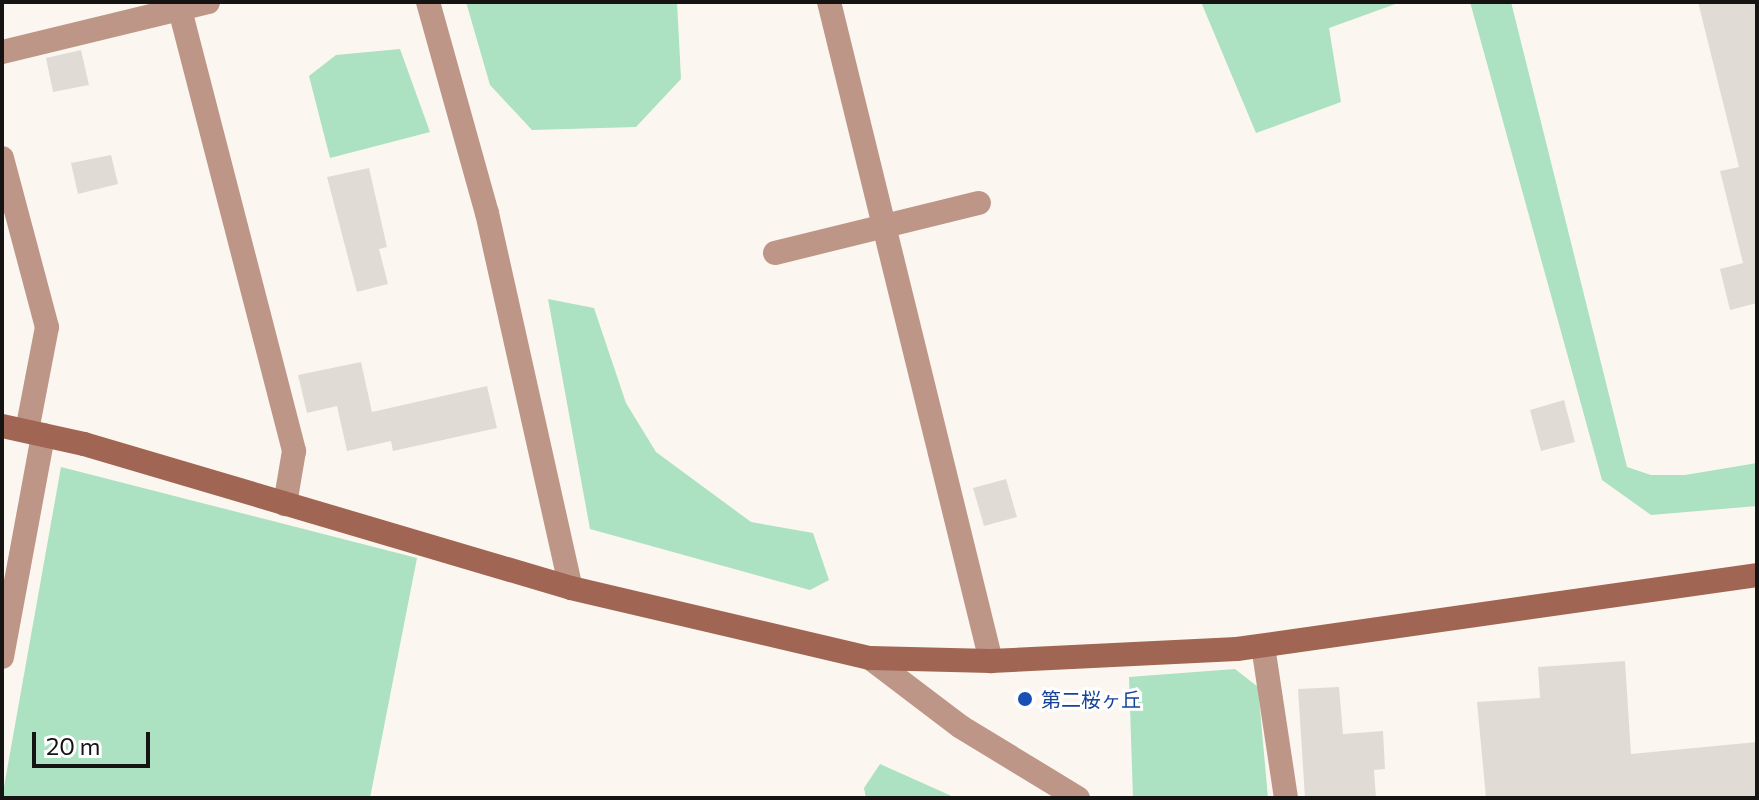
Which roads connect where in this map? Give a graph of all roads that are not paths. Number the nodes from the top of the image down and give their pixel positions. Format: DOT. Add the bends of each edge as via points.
graph roads {
  1 [pos="208,2"];
  2 [pos="428,2"];
  3 [pos="829,2"];
  4 [pos="179,5"];
  5 [pos="2,52"];
  6 [pos="2,158"];
  7 [pos="979,203"];
  8 [pos="884,227"];
  9 [pos="775,253"];
  10 [pos="2,426"];
  11 [pos="35,433"];
  12 [pos="285,504"];
  13 [pos="1757,575"];
  14 [pos="571,588"];
  15 [pos="1263,646"];
  16 [pos="2,657"];
  17 [pos="870,658"];
  18 [pos="991,661"];
  19 [pos="1078,798"];
  20 [pos="1286,798"];
  1 -- 4 [label="street"];
  2 -- 14 [label="street" via="487,213"];
  3 -- 8 [label="street"];
  4 -- 5 [label="street"];
  4 -- 12 [label="street" via="294,451"];
  6 -- 11 [label="street" via="47,327"];
  7 -- 8 [label="street"];
  8 -- 9 [label="street"];
  8 -- 18 [label="street"];
  10 -- 11 [label="street"];
  11 -- 12 [label="street"];
  11 -- 16 [label="street"];
  12 -- 14 [label="street"];
  13 -- 15 [label="street"];
  14 -- 17 [label="street"];
  15 -- 18 [label="street"];
  15 -- 20 [label="street"];
  17 -- 18 [label="street"];
  17 -- 19 [label="street" via="961,727"];
}
